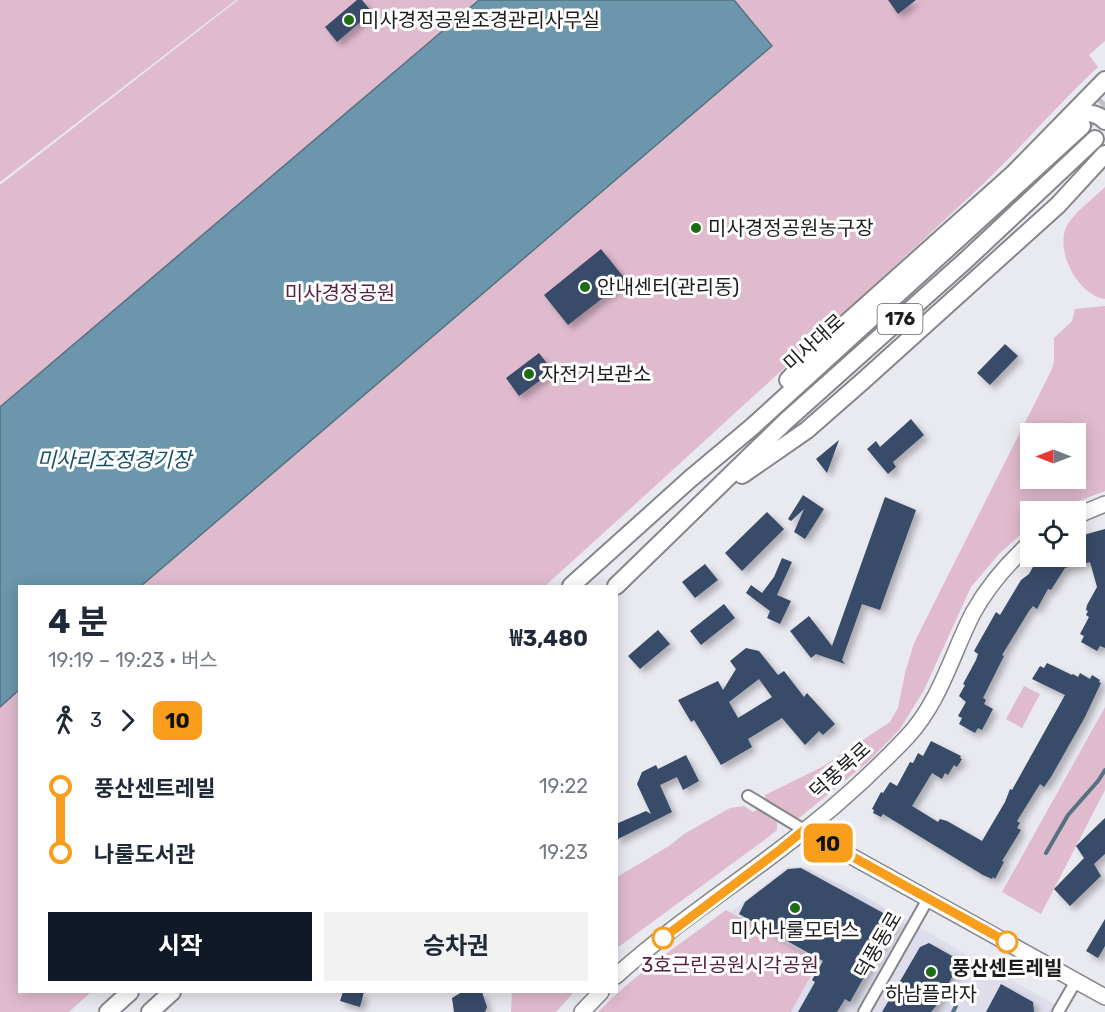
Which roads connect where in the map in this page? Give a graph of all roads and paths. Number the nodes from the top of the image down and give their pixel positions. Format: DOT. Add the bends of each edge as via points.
graph roads {
  1 [pos="1105,80"];
  2 [pos="1105,121"];
  3 [pos="1076,122"];
  4 [pos="1095,139"];
  5 [pos="1105,154"];
  6 [pos="707,499"];
  7 [pos="1105,504"];
  8 [pos="1086,512"];
  9 [pos="1020,554"];
  10 [pos="572,585"];
  11 [pos="617,585"];
  12 [pos="748,796"];
  13 [pos="804,830"];
  14 [pos="928,899"];
  15 [pos="618,974"];
  16 [pos="1076,981"];
  17 [pos="129,993"];
  18 [pos="171,993"];
  19 [pos="600,993"];
  20 [pos="1105,997"];
  21 [pos="108,1012"];
  22 [pos="150,1012"];
  23 [pos="582,1012"];
  24 [pos="864,1012"];
  25 [pos="1058,1012"];
  1 -- 3 [label="main road"];
  2 -- 3 [label="main road" via="1088,112"];
  3 -- 10 [label="main road" via="814,352 729,432 690,479"];
  4 -- 6 [label="main road, 미사대로 / 176" via="786,421"];
  5 -- 6 [label="main road" via="1058,205 807,430"];
  6 -- 11 [label="main road, 미사대로 / 176"];
  7 -- 8 [label="street"];
  9 -- 13 [label="street, 덕풍북로" via="990,585 938,695 909,735"];
  12 -- 13 [label="street"];
  13 -- 14 [label="street, 덕풍동로"];
  13 -- 15 [label="street, 덕풍북로"];
  14 -- 16 [label="street, 덕풍동로"];
  14 -- 24 [label="street, 덕풍동로"];
  16 -- 20 [label="street, 덕풍동로"];
  16 -- 25 [label="street"];
  17 -- 21 [label="main road"];
  18 -- 22 [label="main road"];
  19 -- 23 [label="street"];
}
